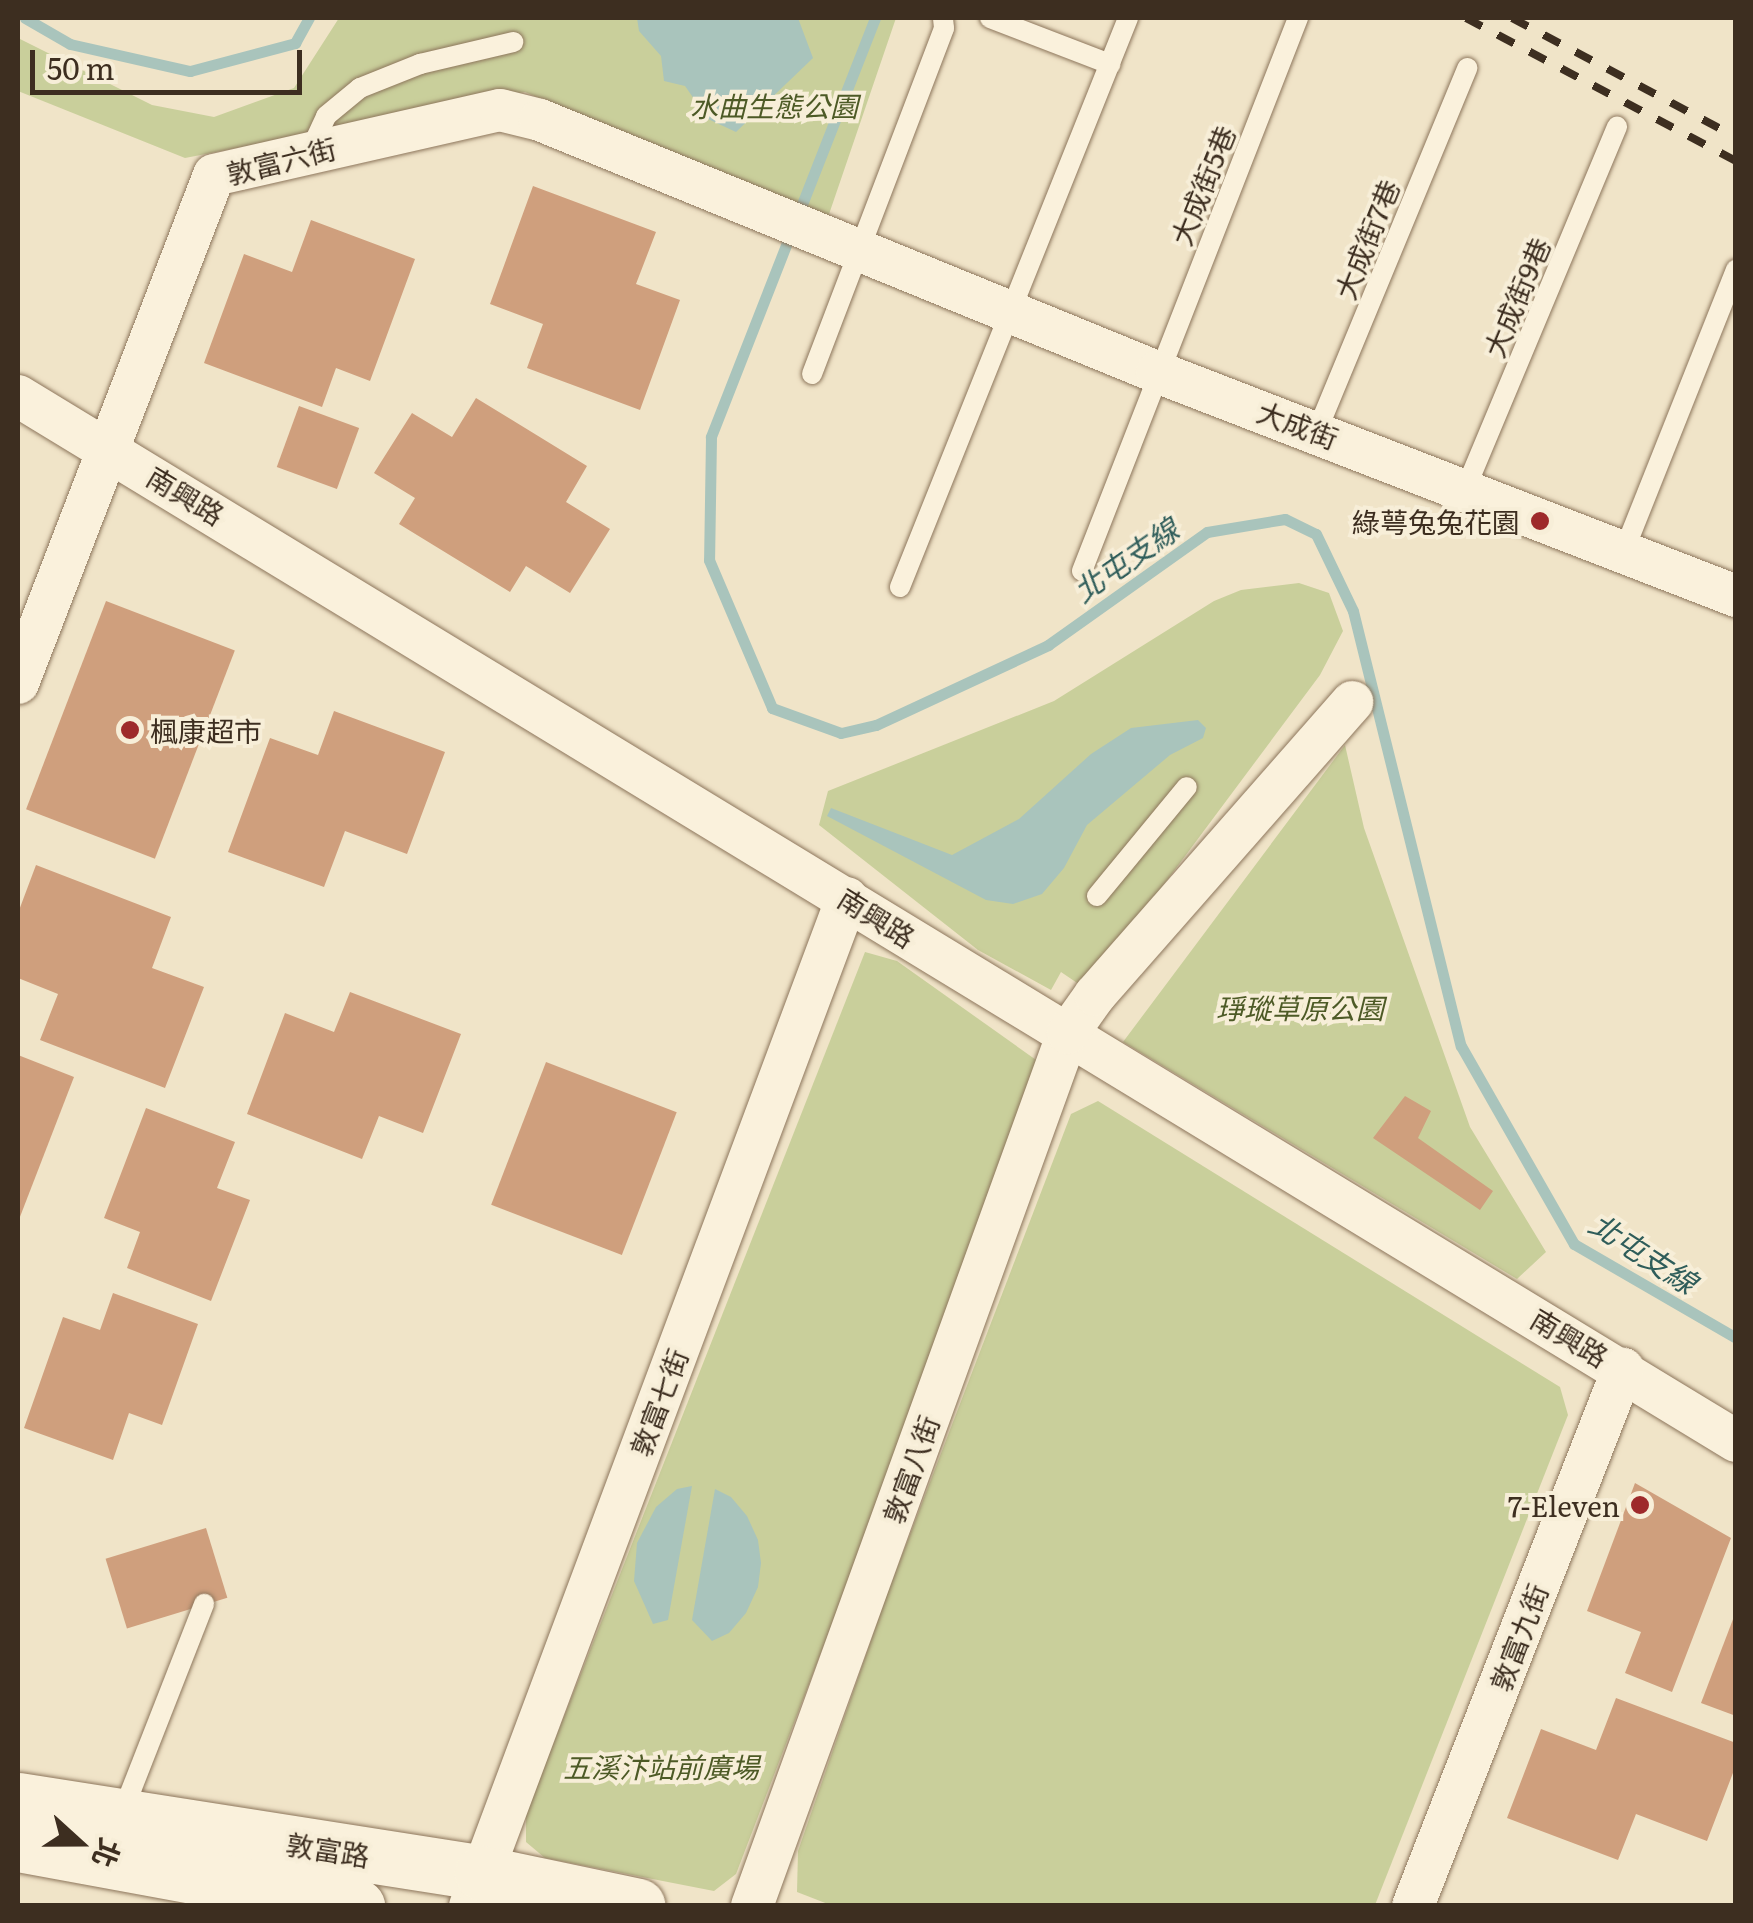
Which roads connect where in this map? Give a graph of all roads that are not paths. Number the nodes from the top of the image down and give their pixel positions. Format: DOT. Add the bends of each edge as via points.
graph roads {
  1 [pos="944,18"];
  2 [pos="990,18"];
  3 [pos="1128,18"];
  4 [pos="1298,18"];
  5 [pos="514,42"];
  6 [pos="1110,64"];
  7 [pos="1467,68"];
  8 [pos="1617,126"];
  9 [pos="310,151"];
  10 [pos="860,253"];
  11 [pos="1736,269"];
  12 [pos="1011,311"];
  13 [pos="1157,372"];
  14 [pos="812,374"];
  15 [pos="18,396"];
  16 [pos="1316,431"];
  17 [pos="107,448"];
  18 [pos="1465,490"];
  19 [pos="1624,551"];
  20 [pos="1082,571"];
  21 [pos="900,587"];
  22 [pos="1736,596"];
  23 [pos="18,682"];
  24 [pos="1352,702"];
  25 [pos="1187,788"];
  26 [pos="1098,896"];
  27 [pos="847,898"];
  28 [pos="1068,1034"];
  29 [pos="1623,1369"];
  30 [pos="1736,1441"];
  31 [pos="204,1604"];
  32 [pos="18,1800"];
  33 [pos="120,1818"];
  34 [pos="18,1844"];
  35 [pos="476,1889"];
  36 [pos="357,1906"];
  37 [pos="638,1906"];
  38 [pos="752,1906"];
  39 [pos="1413,1906"];
  1 -- 10 [label="lane"];
  2 -- 6 [label="lane"];
  3 -- 6 [label="lane"];
  4 -- 13 [label="lane, 大成街5巷"];
  5 -- 9 [label="lane" via="420,64 360,88 326,116"];
  6 -- 12 [label="lane"];
  7 -- 16 [label="lane, 大成街7巷"];
  8 -- 18 [label="lane, 大成街9巷"];
  9 -- 10 [label="street, 敦富六街" via="500,110 540,120"];
  9 -- 17 [label="street, 敦富六街" via="214,176"];
  10 -- 12 [label="street, 大成街"];
  10 -- 14 [label="lane"];
  11 -- 19 [label="lane"];
  12 -- 13 [label="street, 大成街"];
  12 -- 21 [label="lane"];
  13 -- 16 [label="street, 大成街"];
  13 -- 20 [label="lane, 大成街5巷"];
  15 -- 17 [label="street, 南興路"];
  16 -- 18 [label="street, 大成街"];
  17 -- 23 [label="street, 敦富六街"];
  17 -- 27 [label="street, 南興路"];
  18 -- 19 [label="street, 大成街"];
  19 -- 22 [label="street, 大成街"];
  24 -- 28 [label="street, 敦富八街"];
  25 -- 26 [label="lane"];
  27 -- 28 [label="street, 南興路"];
  27 -- 35 [label="street, 敦富七街"];
  28 -- 29 [label="street, 南興路"];
  28 -- 38 [label="street, 敦富八街"];
  29 -- 30 [label="street, 南興路"];
  29 -- 39 [label="street, 敦富九街"];
  31 -- 33 [label="lane"];
  32 -- 33 [label="street, 敦富路"];
  33 -- 35 [label="street, 敦富路"];
  34 -- 36 [label="street, 敦富路"];
  35 -- 37 [label="street, 敦富路"];
}
